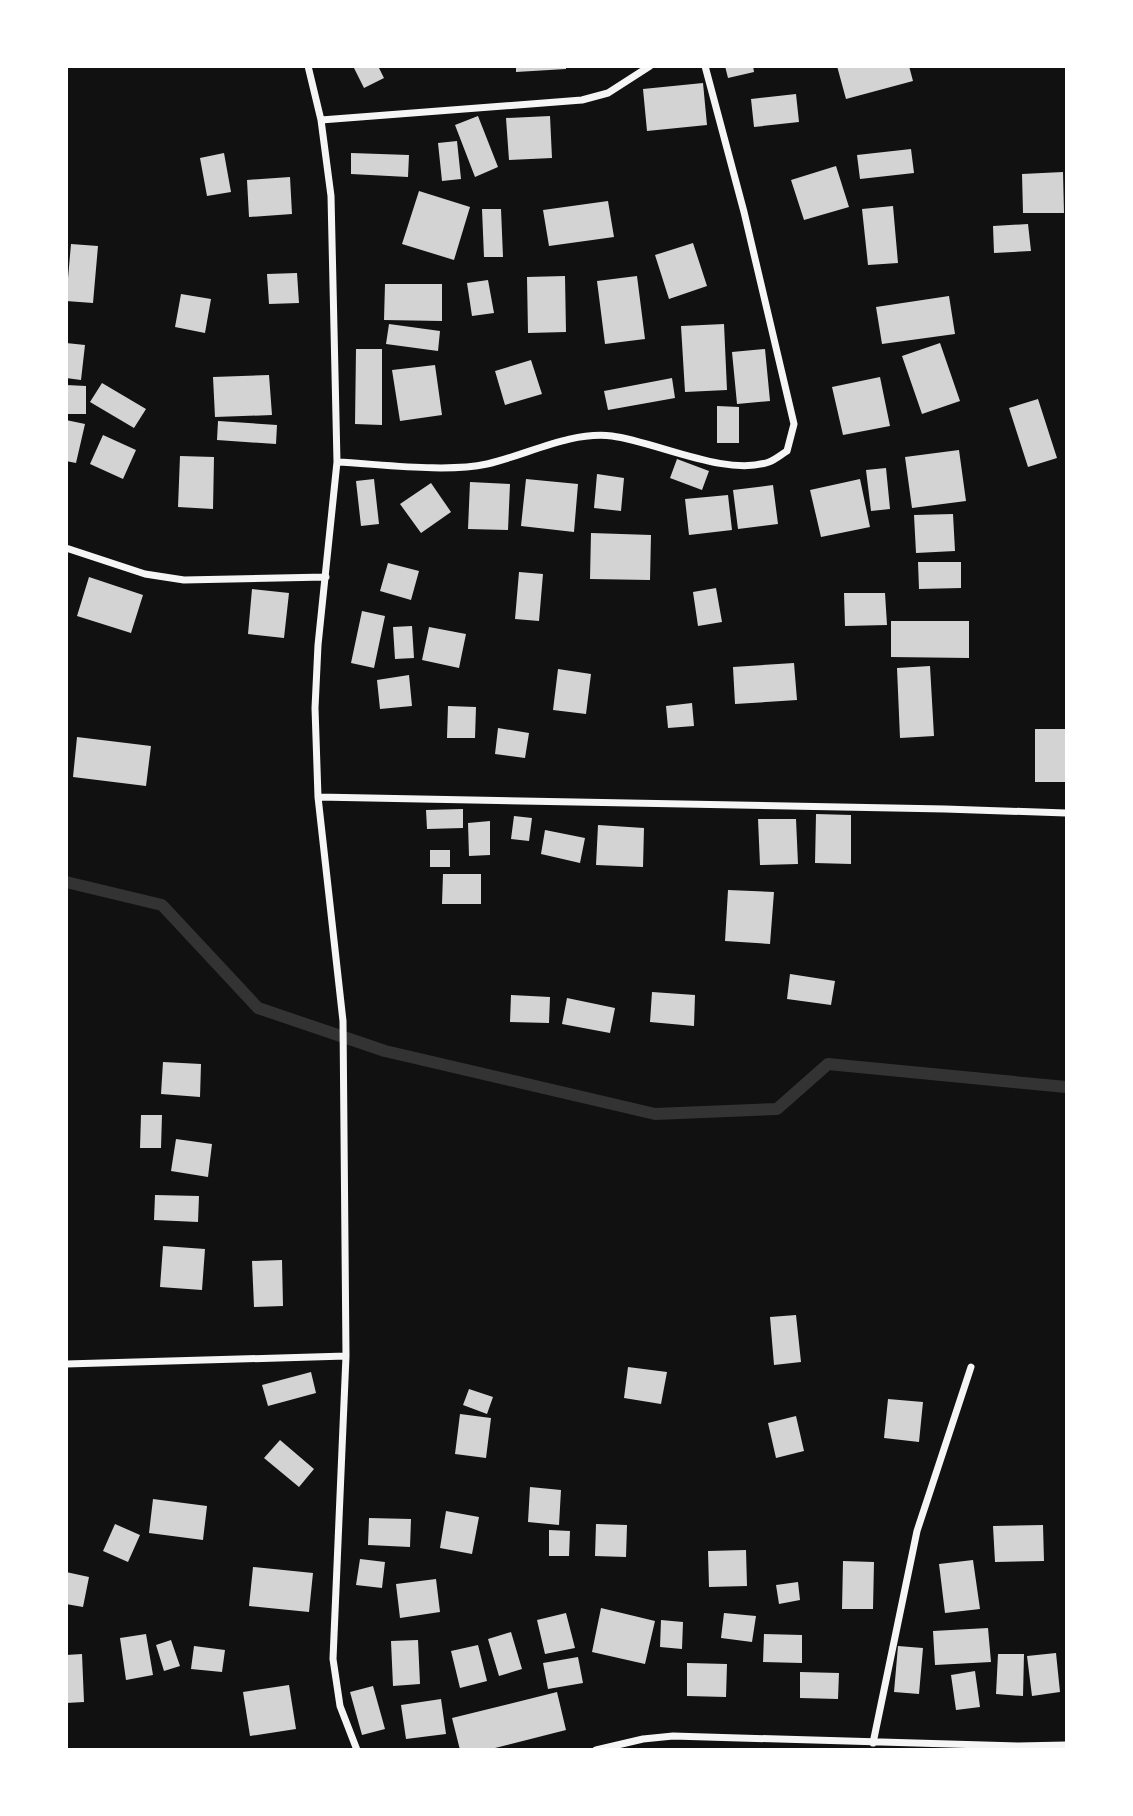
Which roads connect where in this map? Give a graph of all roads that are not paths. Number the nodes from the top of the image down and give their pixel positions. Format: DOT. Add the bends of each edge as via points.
graph roads {
  1 [pos="308,66"];
  2 [pos="650,66"];
  3 [pos="705,66"];
  4 [pos="321,120"];
  5 [pos="337,462"];
  6 [pos="66,548"];
  7 [pos="327,577"];
  8 [pos="318,797"];
  9 [pos="1066,813"];
  10 [pos="346,1356"];
  11 [pos="66,1364"];
  12 [pos="971,1367"];
  13 [pos="873,1742"];
  14 [pos="1066,1745"];
  15 [pos="356,1749"];
  16 [pos="596,1749"];
  1 -- 4 [label="street"];
  2 -- 4 [label="street" via="608,93 582,100"];
  3 -- 5 [label="street" via="794,424 787,451 770,462 745,466 612,436 586,436 485,464"];
  4 -- 5 [label="street" via="331,196"];
  5 -- 7 [label="street"];
  6 -- 7 [label="street" via="145,573 184,579"];
  7 -- 8 [label="street" via="315,708"];
  8 -- 9 [label="street"];
  8 -- 10 [label="street" via="343,1021"];
  10 -- 11 [label="street"];
  10 -- 15 [label="street" via="333,1659 341,1706"];
  12 -- 13 [label="street" via="918,1531"];
  13 -- 14 [label="street"];
  13 -- 16 [label="street" via="673,1736"];
}
